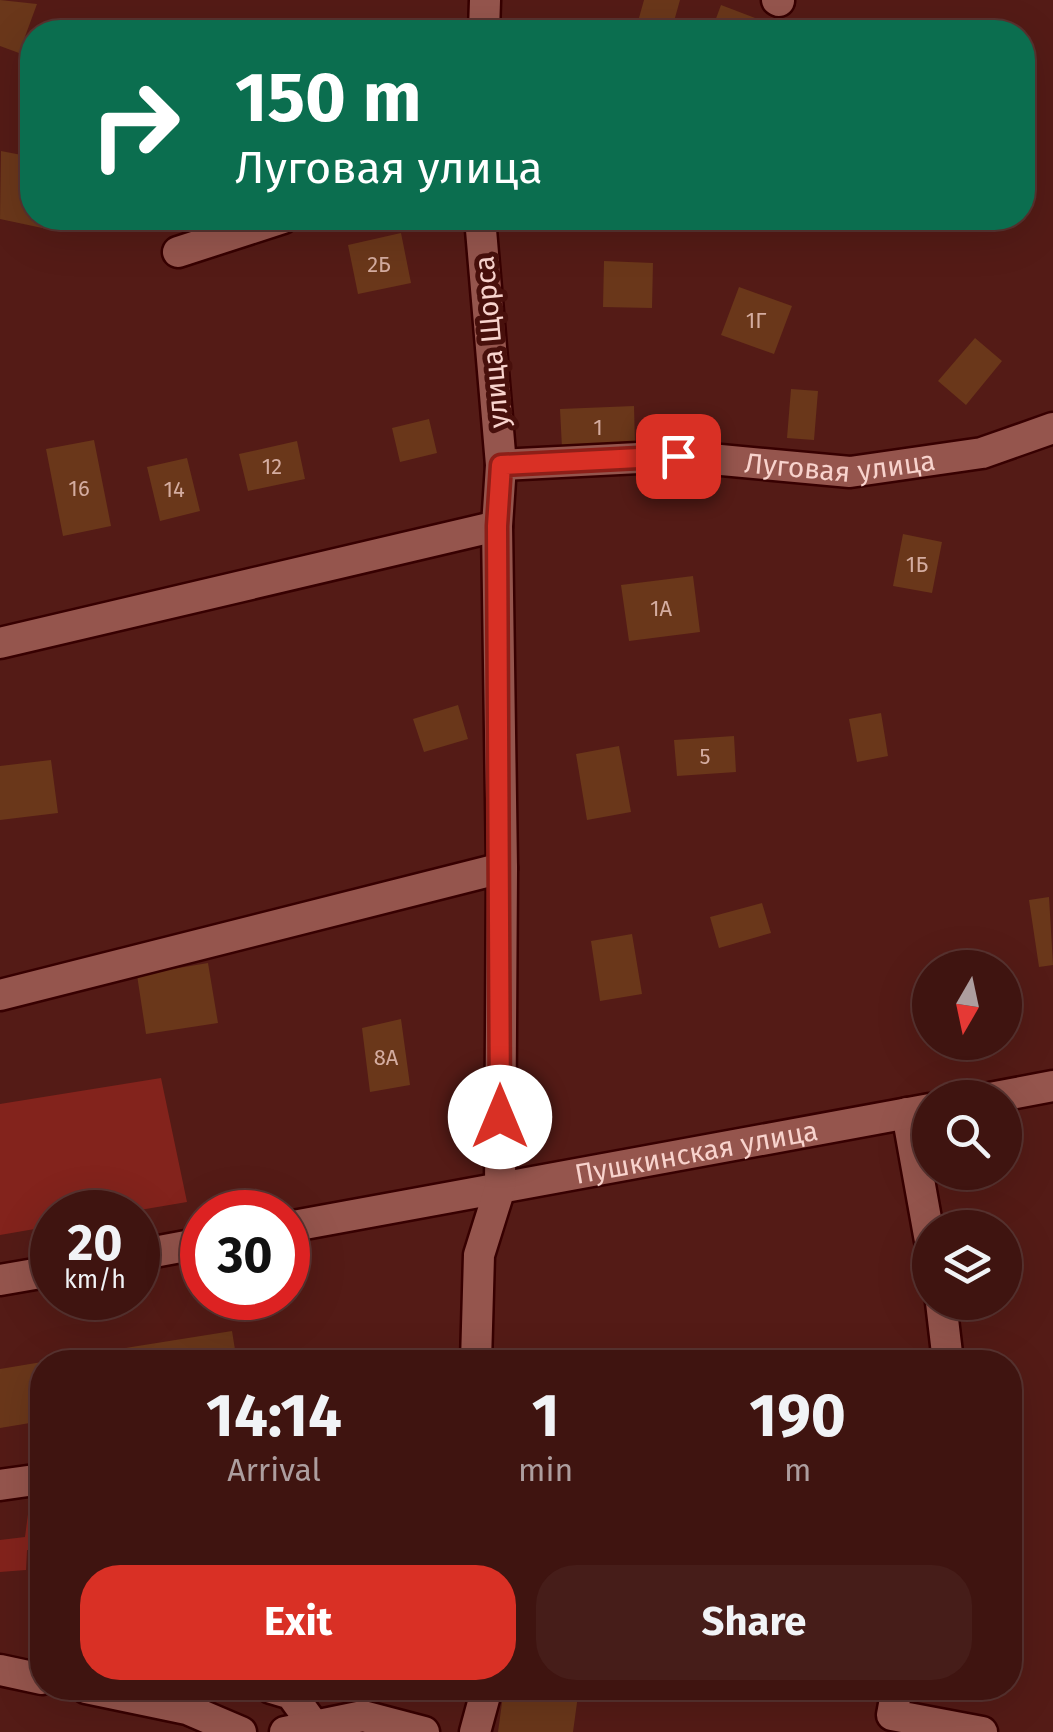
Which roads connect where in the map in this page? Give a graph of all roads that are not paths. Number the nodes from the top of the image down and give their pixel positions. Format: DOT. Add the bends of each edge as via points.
graph roads {
  1 [pos="246,230"];
  2 [pos="481,230"];
  3 [pos="178,252"];
  4 [pos="1053,428"];
  5 [pos="501,465"];
  6 [pos="497,526"];
  7 [pos="0,643"];
  8 [pos="502,868"];
  9 [pos="0,995"];
  10 [pos="1053,1086"];
  11 [pos="1022,1092"];
  12 [pos="912,1112"];
  13 [pos="500,1188"];
  14 [pos="310,1224"];
  15 [pos="30,1275"];
  16 [pos="0,1280"];
  17 [pos="943,1320"];
  18 [pos="476,1350"];
  19 [pos="947,1350"];
  20 [pos="30,1481"];
  21 [pos="0,1485"];
  22 [pos="0,1670"];
  23 [pos="30,1676"];
  24 [pos="141,1700"];
  25 [pos="292,1700"];
  26 [pos="484,1700"];
  27 [pos="895,1700"];
  28 [pos="300,1730"];
  29 [pos="242,1732"];
  30 [pos="424,1732"];
  31 [pos="476,1732"];
  32 [pos="982,1732"];
  1 -- 3 [label="street"];
  2 -- 5 [label="street, улица Щорса"];
  4 -- 5 [label="street, Луговая улица" via="982,453 850,472 678,456"];
  5 -- 6 [label="street, улица Щорса"];
  6 -- 7 [label="street"];
  6 -- 8 [label="street, улица Щорса"];
  8 -- 9 [label="street"];
  8 -- 13 [label="street, улица Щорса"];
  10 -- 11 [label="street"];
  12 -- 13 [label="street, Пушкинская улица"];
  13 -- 14 [label="street, Пушкинская улица"];
  13 -- 18 [label="street, улица Щорса" via="479,1255"];
  15 -- 16 [label="street"];
  17 -- 19 [label="street"];
  20 -- 21 [label="street"];
  22 -- 23 [label="street"];
  24 -- 29 [label="street"];
  25 -- 28 [label="street"];
  26 -- 31 [label="street"];
  27 -- 32 [label="street" via="892,1715"];
  28 -- 30 [label="street" via="363,1716"];
}
